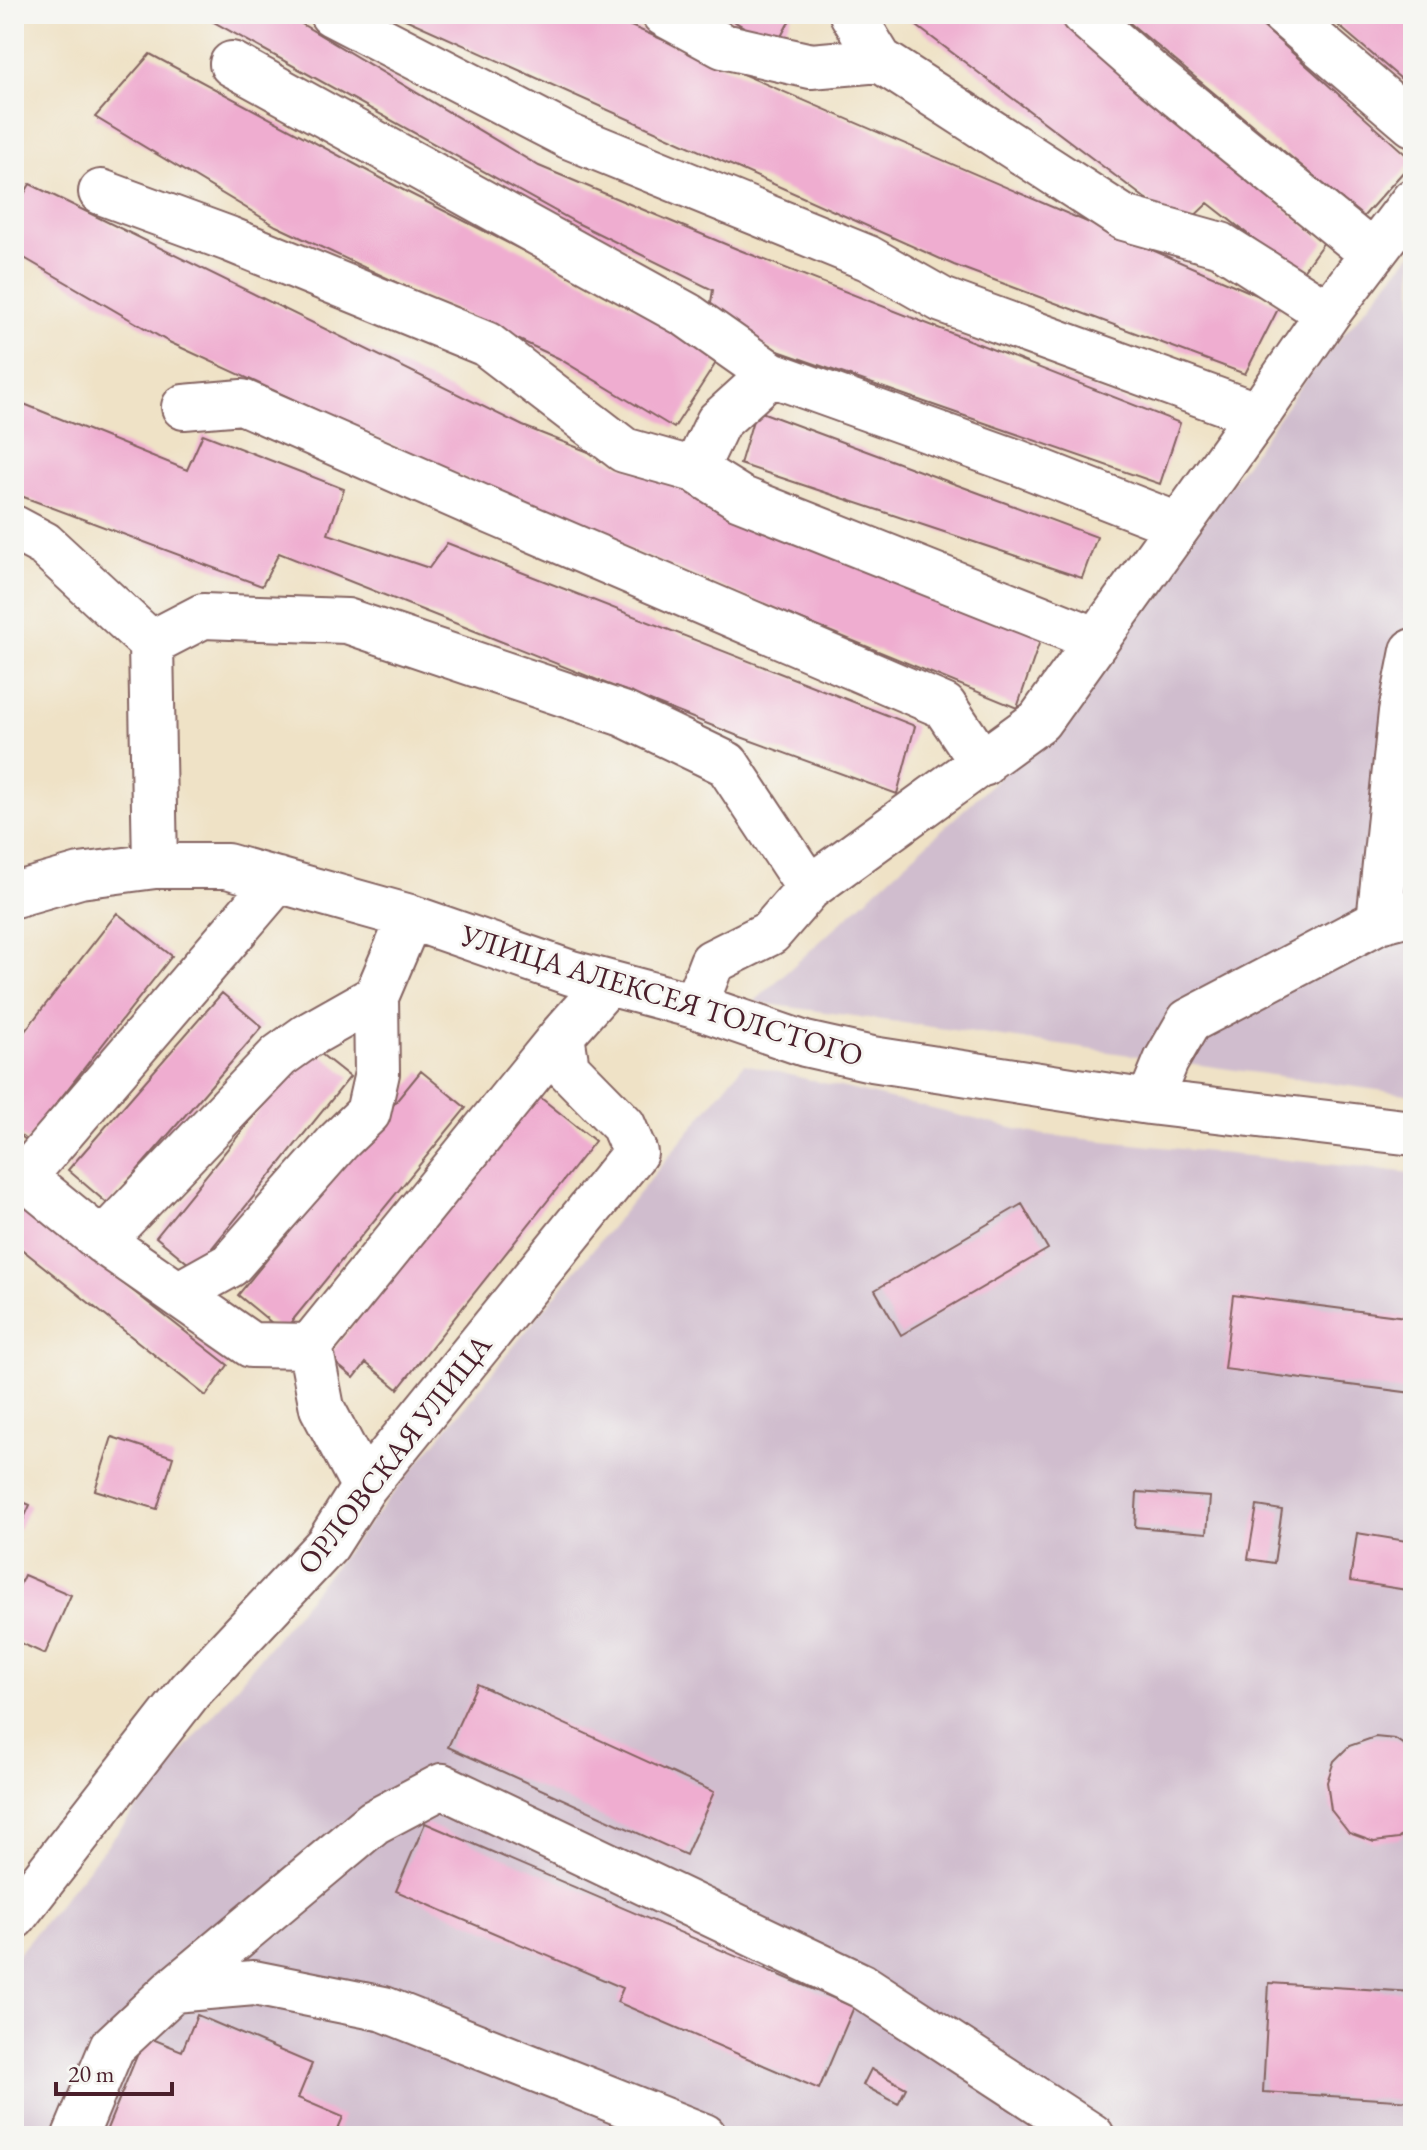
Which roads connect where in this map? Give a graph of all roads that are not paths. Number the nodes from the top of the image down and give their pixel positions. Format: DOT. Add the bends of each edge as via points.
graph roads {
  1 [pos="332,14"];
  2 [pos="664,14"];
  3 [pos="852,14"];
  4 [pos="1083,14"];
  5 [pos="1284,14"];
  6 [pos="880,60"];
  7 [pos="232,64"];
  8 [pos="1413,124"];
  9 [pos="101,192"];
  10 [pos="1413,201"];
  11 [pos="1373,254"];
  12 [pos="1328,313"];
  13 [pos="771,374"];
  14 [pos="184,407"];
  15 [pos="1258,415"];
  16 [pos="695,470"];
  17 [pos="1178,525"];
  18 [pos="14,528"];
  19 [pos="1095,639"];
  20 [pos="151,643"];
  21 [pos="1413,651"];
  22 [pos="983,764"];
  23 [pos="155,866"];
  24 [pos="278,880"];
  25 [pos="809,888"];
  26 [pos="14,895"];
  27 [pos="1396,916"];
  28 [pos="410,917"];
  29 [pos="608,983"];
  30 [pos="376,997"];
  31 [pos="695,1006"];
  32 [pos="562,1035"];
  33 [pos="1149,1102"];
  34 [pos="1413,1133"];
  35 [pos="19,1173"];
  36 [pos="102,1241"];
  37 [pos="178,1294"];
  38 [pos="310,1346"];
  39 [pos="364,1487"];
  40 [pos="14,1917"];
  41 [pos="173,1990"];
  42 [pos="75,2136"];
  43 [pos="704,2136"];
  44 [pos="1092,2136"];
  1 -- 15 [label="street" via="568,136 868,258 942,300"];
  2 -- 6 [label="street" via="723,46 811,66"];
  3 -- 6 [label="street"];
  4 -- 11 [label="street"];
  5 -- 8 [label="street"];
  6 -- 12 [label="street" via="1124,218 1221,245"];
  7 -- 13 [label="street" via="687,315"];
  9 -- 16 [label="street" via="486,344 624,450"];
  10 -- 11 [label="street"];
  11 -- 12 [label="street"];
  12 -- 15 [label="street"];
  13 -- 16 [label="street" via="718,422"];
  13 -- 17 [label="street"];
  14 -- 22 [label="street" via="242,402 944,706"];
  15 -- 17 [label="street"];
  16 -- 19 [label="street" via="740,498"];
  17 -- 19 [label="street"];
  18 -- 20 [label="street" via="44,544"];
  19 -- 22 [label="street" via="1039,721"];
  20 -- 23 [label="street"];
  20 -- 25 [label="street" via="203,616 347,621 623,714 727,764"];
  21 -- 27 [label="street" via="1401,712"];
  22 -- 25 [label="street"];
  23 -- 24 [label="street, УЛИЦА АЛЕКСЕЯ ТОЛСТОГО" via="227,866"];
  23 -- 26 [label="street, УЛИЦА АЛЕКСЕЯ ТОЛСТОГО" via="80,876"];
  24 -- 28 [label="street, УЛИЦА АЛЕКСЕЯ ТОЛСТОГО"];
  24 -- 35 [label="street"];
  25 -- 31 [label="street" via="770,933 712,962"];
  27 -- 33 [label="street" via="1189,1021"];
  28 -- 29 [label="street, УЛИЦА АЛЕКСЕЯ ТОЛСТОГО"];
  28 -- 30 [label="street"];
  29 -- 31 [label="street, УЛИЦА АЛЕКСЕЯ ТОЛСТОГО"];
  29 -- 32 [label="street"];
  30 -- 36 [label="street" via="279,1056"];
  30 -- 37 [label="street" via="377,1073 368,1113 230,1265"];
  31 -- 33 [label="street, УЛИЦА АЛЕКСЕЯ ТОЛСТОГО" via="845,1053"];
  32 -- 38 [label="street"];
  32 -- 39 [label="street, ОРЛОВСКАЯ УЛИЦА" via="567,1068 623,1125 635,1153"];
  33 -- 34 [label="street, УЛИЦА АЛЕКСЕЯ ТОЛСТОГО"];
  35 -- 36 [label="street"];
  36 -- 37 [label="street"];
  37 -- 38 [label="street" via="251,1345"];
  38 -- 39 [label="street" via="322,1408"];
  39 -- 40 [label="street, ОРЛОВСКАЯ УЛИЦА" via="327,1545 190,1691"];
  41 -- 42 [label="street" via="112,2047"];
  41 -- 43 [label="street" via="254,1983 384,2009"];
  41 -- 44 [label="street" via="374,1822 442,1786 862,1986"];
}
